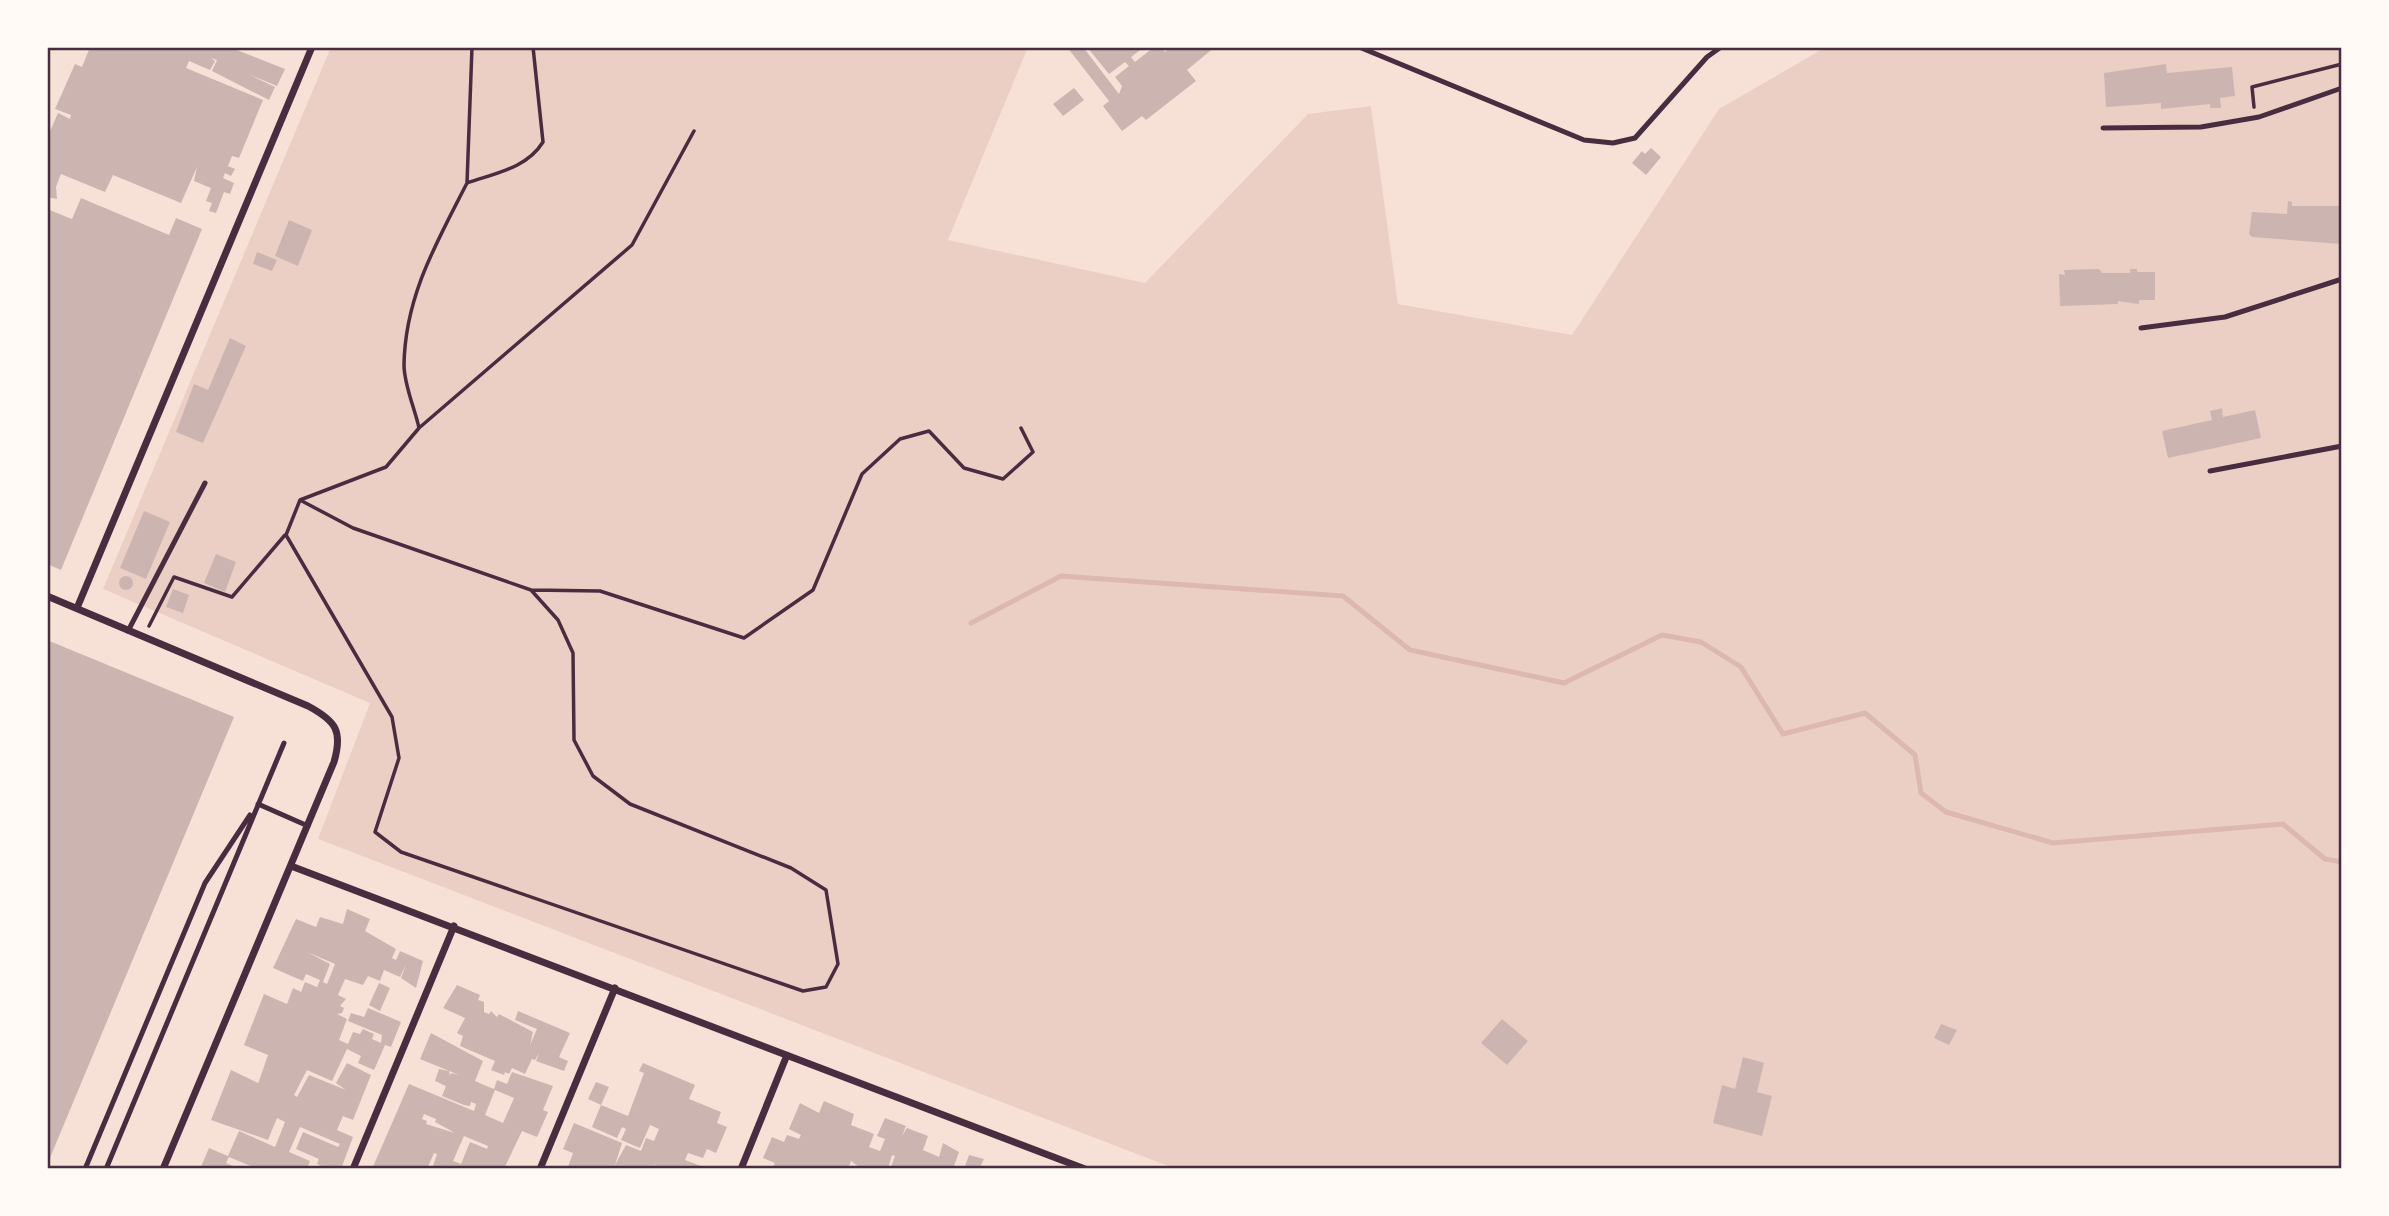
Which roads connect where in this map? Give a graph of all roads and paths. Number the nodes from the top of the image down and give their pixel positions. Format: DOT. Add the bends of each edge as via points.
graph roads {
  1 [pos="312,47"];
  2 [pos="472,47"];
  3 [pos="533,47"];
  4 [pos="1359,47"];
  5 [pos="1721,47"];
  6 [pos="2342,64"];
  7 [pos="2342,88"];
  8 [pos="2255,117"];
  9 [pos="2103,128"];
  10 [pos="694,131"];
  11 [pos="467,183"];
  12 [pos="2342,279"];
  13 [pos="2141,328"];
  14 [pos="419,428"];
  15 [pos="1021,428"];
  16 [pos="2342,446"];
  17 [pos="2210,471"];
  18 [pos="205,483"];
  19 [pos="300,500"];
  20 [pos="286,535"];
  21 [pos="531,590"];
  22 [pos="47,596"];
  23 [pos="77,608"];
  24 [pos="128,631"];
  25 [pos="143,638"];
  26 [pos="284,743"];
  27 [pos="258,804"];
  28 [pos="308,826"];
  29 [pos="291,866"];
  30 [pos="454,926"];
  31 [pos="615,988"];
  32 [pos="787,1055"];
  33 [pos="85,1169"];
  34 [pos="106,1169"];
  35 [pos="163,1169"];
  36 [pos="354,1169"];
  37 [pos="540,1169"];
  38 [pos="741,1169"];
  39 [pos="1085,1169"];
  1 -- 23 [label="street"];
  2 -- 11 [label="path"];
  3 -- 11 [label="path" via="544,142 522,164"];
  4 -- 5 [label="lane" via="1584,140 1613,143 1635,138 1706,57"];
  6 -- 8 [label="path" via="2252,87"];
  7 -- 8 [label="lane"];
  8 -- 9 [label="lane" via="2201,127"];
  10 -- 14 [label="path" via="632,244"];
  11 -- 14 [label="path" via="419,278 410,317 404,367"];
  12 -- 13 [label="lane" via="2225,317"];
  14 -- 19 [label="path" via="386,467"];
  15 -- 21 [label="path" via="1033,452 1003,479 964,468 929,431 900,439 862,474 813,590 744,639 600,591"];
  16 -- 17 [label="lane"];
  18 -- 24 [label="lane"];
  19 -- 20 [label="path"];
  19 -- 21 [label="path" via="354,528"];
  20 -- 21 [label="path" via="392,718 399,758 375,832 401,852 803,992 826,987 838,964 826,890 791,868 630,804 593,776 573,740 573,653 558,620"];
  20 -- 25 [label="path" via="232,597 174,577"];
  22 -- 23 [label="street"];
  23 -- 24 [label="street"];
  24 -- 25 [label="street"];
  25 -- 28 [label="street" via="325,715 340,744"];
  26 -- 27 [label="lane"];
  27 -- 28 [label="lane"];
  27 -- 33 [label="lane" via="205,883"];
  27 -- 34 [label="lane"];
  28 -- 29 [label="street"];
  29 -- 30 [label="street"];
  29 -- 35 [label="street"];
  30 -- 31 [label="street"];
  30 -- 36 [label="street"];
  31 -- 32 [label="street"];
  31 -- 37 [label="street"];
  32 -- 38 [label="street"];
  32 -- 39 [label="street"];
}
